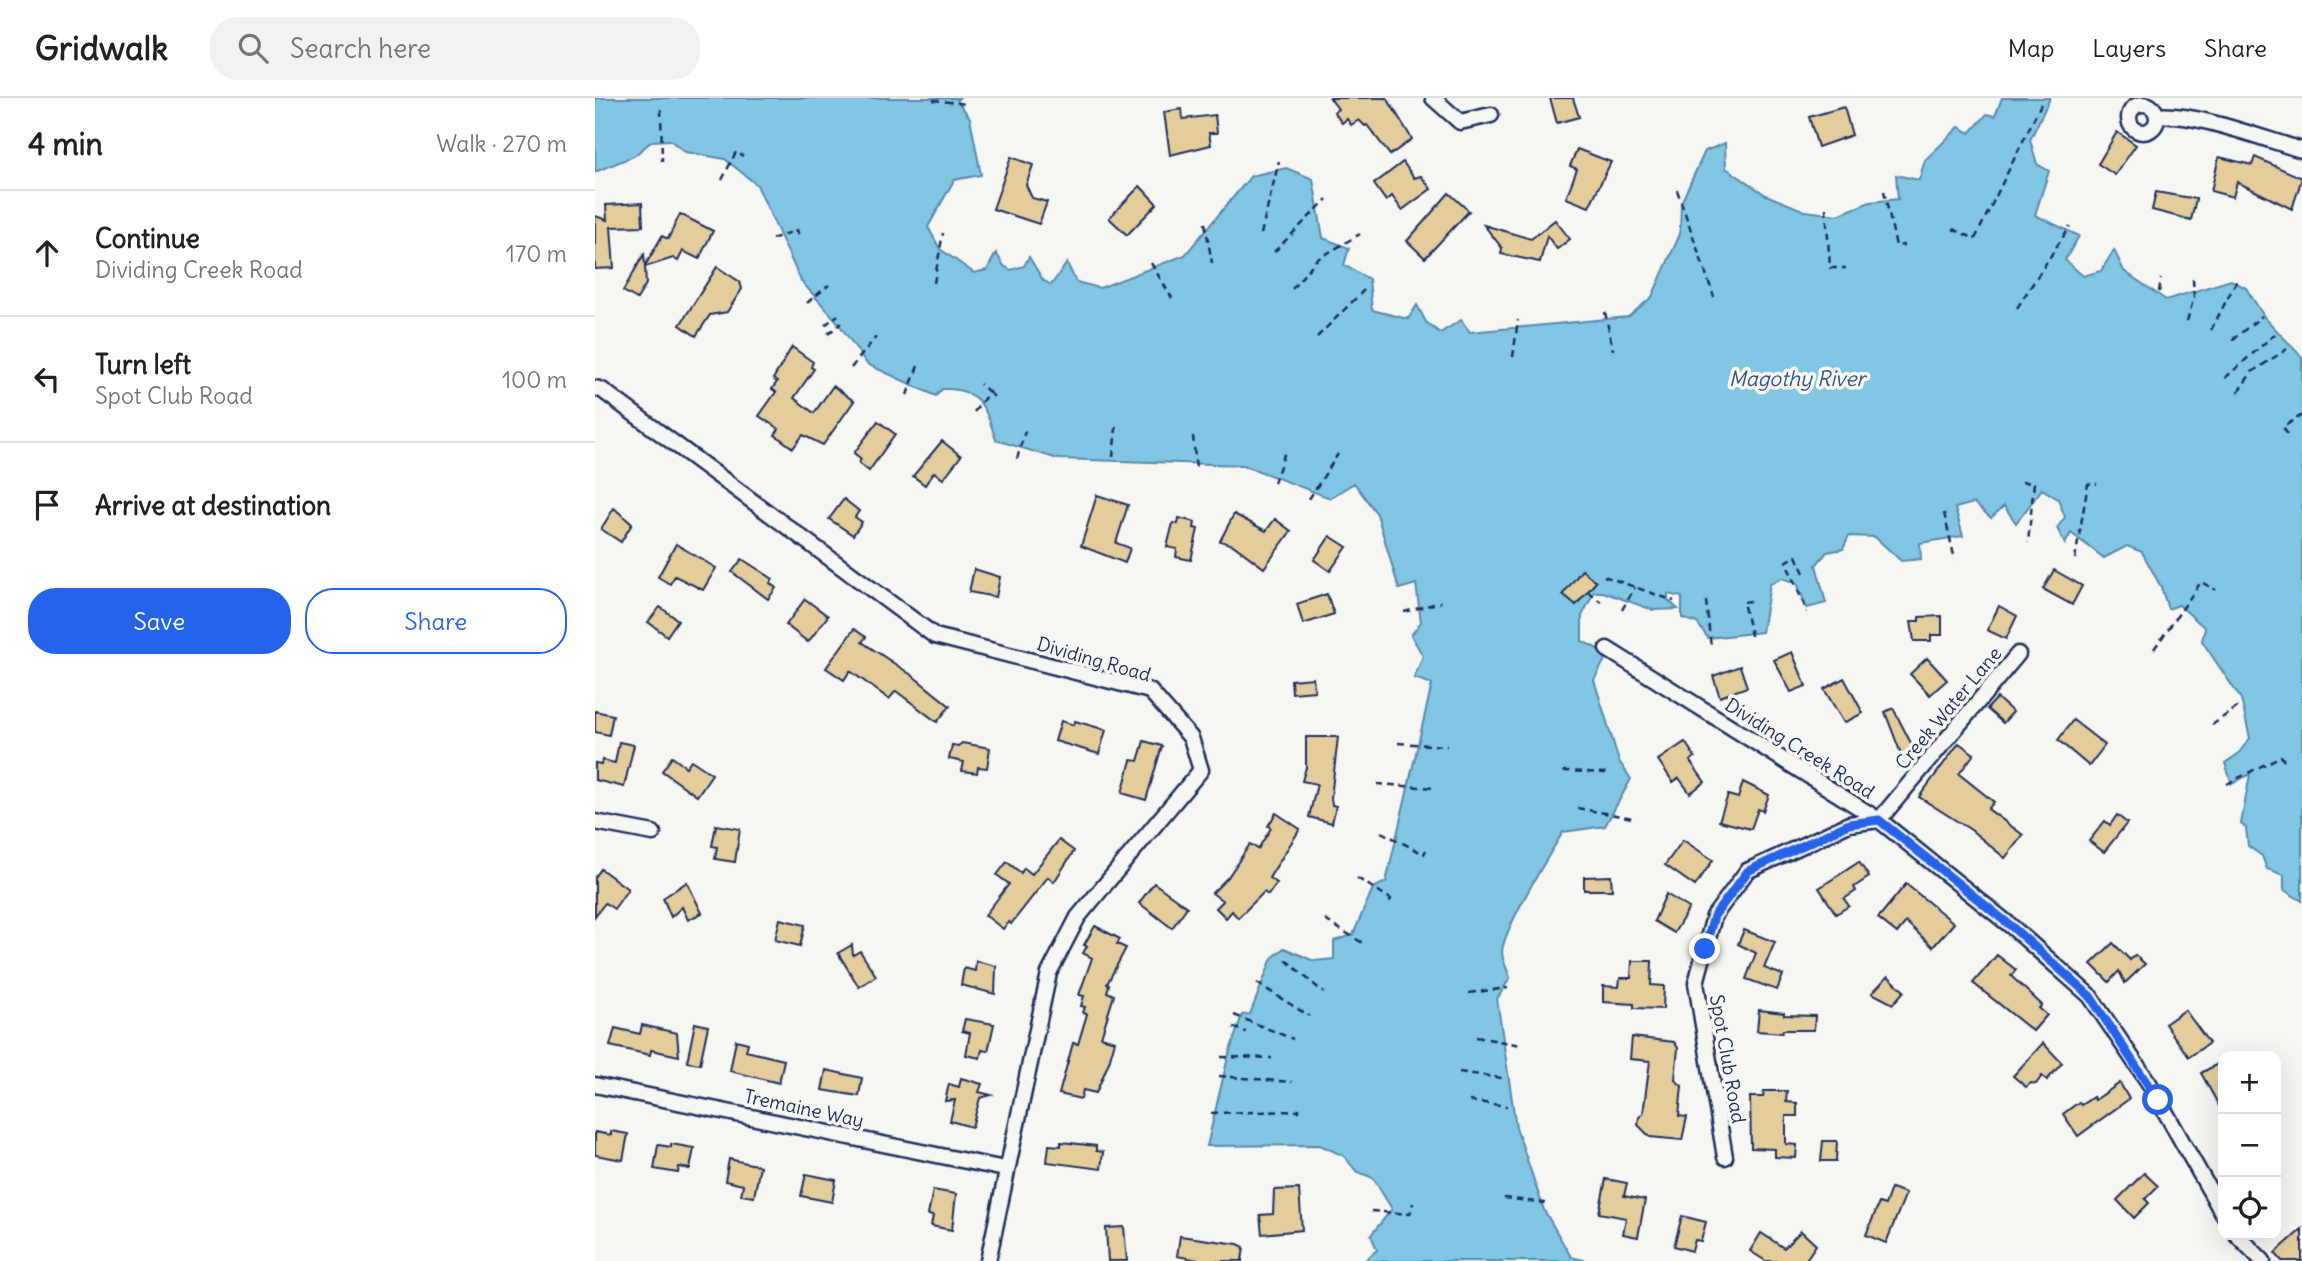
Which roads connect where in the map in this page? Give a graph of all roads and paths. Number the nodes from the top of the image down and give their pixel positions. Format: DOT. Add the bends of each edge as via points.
graph roads {
  1 [pos="1433,98"];
  2 [pos="933,100"];
  3 [pos="967,104"];
  4 [pos="2041,104"];
  5 [pos="661,109"];
  6 [pos="1491,115"];
  7 [pos="2157,116"];
  8 [pos="2302,150"];
  9 [pos="743,156"];
  10 [pos="662,161"];
  11 [pos="1279,161"];
  12 [pos="722,180"];
  13 [pos="1677,190"];
  14 [pos="1884,191"];
  15 [pos="1327,199"];
  16 [pos="1826,208"];
  17 [pos="1205,223"];
  18 [pos="2070,226"];
  19 [pos="1953,229"];
  20 [pos="943,233"];
  21 [pos="1261,234"];
  22 [pos="1360,234"];
  23 [pos="772,239"];
  24 [pos="800,239"];
  25 [pos="1904,245"];
  26 [pos="1274,252"];
  27 [pos="1151,263"];
  28 [pos="1212,263"];
  29 [pos="1846,268"];
  30 [pos="2161,279"];
  31 [pos="2193,279"];
  32 [pos="2237,280"];
  33 [pos="934,283"];
  34 [pos="829,285"];
  35 [pos="1292,289"];
  36 [pos="1364,290"];
  37 [pos="2159,292"];
  38 [pos="1714,297"];
  39 [pos="1172,298"];
  40 [pos="807,303"];
  41 [pos="2017,308"];
  42 [pos="1605,312"];
  43 [pos="838,315"];
  44 [pos="2262,316"];
  45 [pos="1518,320"];
  46 [pos="2187,321"];
  47 [pos="841,323"];
  48 [pos="825,325"];
  49 [pos="2211,330"];
  50 [pos="828,334"];
  51 [pos="2275,334"];
  52 [pos="1317,337"];
  53 [pos="876,338"];
  54 [pos="2232,340"];
  55 [pos="2287,349"];
  56 [pos="1613,350"];
  57 [pos="1513,357"];
  58 [pos="918,366"];
  59 [pos="851,368"];
  60 [pos="2225,378"];
  61 [pos="980,384"];
  62 [pos="595,387"];
  63 [pos="989,392"];
  64 [pos="2238,392"];
  65 [pos="907,395"];
  66 [pos="997,400"];
  67 [pos="974,412"];
  68 [pos="2302,415"];
  69 [pos="1123,429"];
  70 [pos="1025,432"];
  71 [pos="2287,434"];
  72 [pos="1193,436"];
  73 [pos="1286,449"];
  74 [pos="1338,454"];
  75 [pos="1113,457"];
  76 [pos="1017,459"];
  77 [pos="1196,469"];
  78 [pos="2022,482"];
  79 [pos="1274,483"];
  80 [pos="2097,484"];
  81 [pos="1309,499"];
  82 [pos="1944,513"];
  83 [pos="2028,543"];
  84 [pos="2075,559"];
  85 [pos="1955,560"];
  86 [pos="1804,573"];
  87 [pos="1604,576"];
  88 [pos="1635,587"];
  89 [pos="2216,590"];
  90 [pos="1588,592"];
  91 [pos="1441,601"];
  92 [pos="1674,601"];
  93 [pos="1706,601"];
  94 [pos="1751,601"];
  95 [pos="1601,602"];
  96 [pos="1622,610"];
  97 [pos="1404,612"];
  98 [pos="1807,612"];
  99 [pos="1752,639"];
  100 [pos="1711,647"];
  101 [pos="1607,649"];
  102 [pos="2154,649"];
  103 [pos="2018,654"];
  104 [pos="2239,706"];
  105 [pos="2212,725"];
  106 [pos="1398,743"];
  107 [pos="1447,746"];
  108 [pos="2284,761"];
  109 [pos="1563,771"];
  110 [pos="1607,773"];
  111 [pos="1377,784"];
  112 [pos="2227,785"];
  113 [pos="1435,788"];
  114 [pos="1577,808"];
  115 [pos="1632,818"];
  116 [pos="1879,820"];
  117 [pos="595,822"];
  118 [pos="1381,832"];
  119 [pos="653,833"];
  120 [pos="1426,850"];
  121 [pos="1357,878"];
  122 [pos="1388,904"];
  123 [pos="1325,920"];
  124 [pos="1366,945"];
  125 [pos="1286,960"];
  126 [pos="1257,983"];
  127 [pos="1508,988"];
  128 [pos="1324,993"];
  129 [pos="1469,993"];
  130 [pos="1234,1015"];
  131 [pos="1308,1016"];
  132 [pos="1233,1027"];
  133 [pos="1246,1032"];
  134 [pos="1476,1037"];
  135 [pos="1293,1039"];
  136 [pos="1521,1045"];
  137 [pos="1221,1057"];
  138 [pos="1272,1058"];
  139 [pos="1459,1072"];
  140 [pos="1219,1076"];
  141 [pos="1502,1078"];
  142 [pos="1292,1082"];
  143 [pos="595,1085"];
  144 [pos="1469,1101"];
  145 [pos="1299,1106"];
  146 [pos="1507,1106"];
  147 [pos="1211,1113"];
  148 [pos="1725,1157"];
  149 [pos="1005,1170"];
  150 [pos="1504,1198"];
  151 [pos="1413,1203"];
  152 [pos="1545,1203"];
  153 [pos="2218,1205"];
  154 [pos="1371,1211"];
  155 [pos="2242,1240"];
  156 [pos="988,1261"];
  157 [pos="2263,1261"];
  1 -- 6 [label="street" via="1460,122"];
  2 -- 3 [label="path"];
  4 -- 19 [label="path" via="1975,239"];
  5 -- 10 [label="path"];
  7 -- 8 [label="street" via="2221,127"];
  9 -- 12 [label="path" via="736,152"];
  11 -- 21 [label="path"];
  13 -- 38 [label="path"];
  14 -- 25 [label="path" via="1896,246"];
  15 -- 26 [label="path"];
  16 -- 29 [label="path" via="1830,268"];
  17 -- 28 [label="path"];
  18 -- 41 [label="path"];
  20 -- 33 [label="path"];
  22 -- 35 [label="path" via="1316,260"];
  23 -- 24 [label="path" via="797,230"];
  27 -- 39 [label="path"];
  30 -- 37 [label="path"];
  31 -- 46 [label="path" via="2194,297"];
  32 -- 49 [label="path"];
  34 -- 40 [label="path"];
  36 -- 52 [label="path"];
  42 -- 56 [label="path"];
  43 -- 48 [label="path"];
  44 -- 54 [label="path"];
  45 -- 57 [label="path"];
  47 -- 50 [label="path"];
  51 -- 60 [label="path"];
  53 -- 59 [label="path"];
  55 -- 64 [label="path" via="2252,372"];
  58 -- 65 [label="path"];
  61 -- 63 [label="path"];
  62 -- 149 [label="street, Dividing Road" via="935,636 1150,691 1191,738 1202,770 1078,917 1049,973"];
  63 -- 66 [label="path"];
  63 -- 67 [label="path"];
  68 -- 71 [label="path" via="2283,427"];
  69 -- 75 [label="path" via="1116,428"];
  70 -- 76 [label="path"];
  72 -- 77 [label="path"];
  73 -- 79 [label="path"];
  74 -- 81 [label="path"];
  78 -- 83 [label="path" via="2034,483"];
  80 -- 84 [label="path" via="2088,484"];
  82 -- 85 [label="path"];
  86 -- 98 [label="path" via="1796,556 1786,562"];
  87 -- 88 [label="path"];
  88 -- 92 [label="path"];
  88 -- 96 [label="path"];
  89 -- 102 [label="path" via="2201,582"];
  90 -- 95 [label="path"];
  91 -- 97 [label="path"];
  93 -- 100 [label="path"];
  94 -- 99 [label="path" via="1743,602"];
  101 -- 116 [label="street, Dividing Creek Road"];
  103 -- 116 [label="street, Creek Water Lane"];
  104 -- 105 [label="path"];
  106 -- 107 [label="path"];
  108 -- 112 [label="path" via="2281,756"];
  109 -- 110 [label="path"];
  111 -- 113 [label="path"];
  114 -- 115 [label="path"];
  116 -- 148 [label="street, Spot Club Road" via="1849,824 1748,871 1714,916 1696,983"];
  116 -- 153 [label="street, Dividing Creek Road" via="2090,996 2149,1083"];
  117 -- 119 [label="street"];
  118 -- 120 [label="path" via="1424,854"];
  121 -- 122 [label="path" via="1391,899"];
  123 -- 124 [label="path"];
  125 -- 128 [label="path"];
  126 -- 131 [label="path"];
  127 -- 129 [label="path"];
  130 -- 135 [label="path"];
  132 -- 133 [label="path"];
  134 -- 136 [label="path"];
  137 -- 138 [label="path"];
  139 -- 141 [label="path"];
  140 -- 142 [label="path"];
  143 -- 149 [label="street, Tremaine Way"];
  144 -- 146 [label="path"];
  145 -- 147 [label="path" via="1299,1111"];
  149 -- 156 [label="street, Dividing Road"];
  150 -- 152 [label="path"];
  151 -- 154 [label="path" via="1410,1214"];
  155 -- 157 [label="street"];
}
